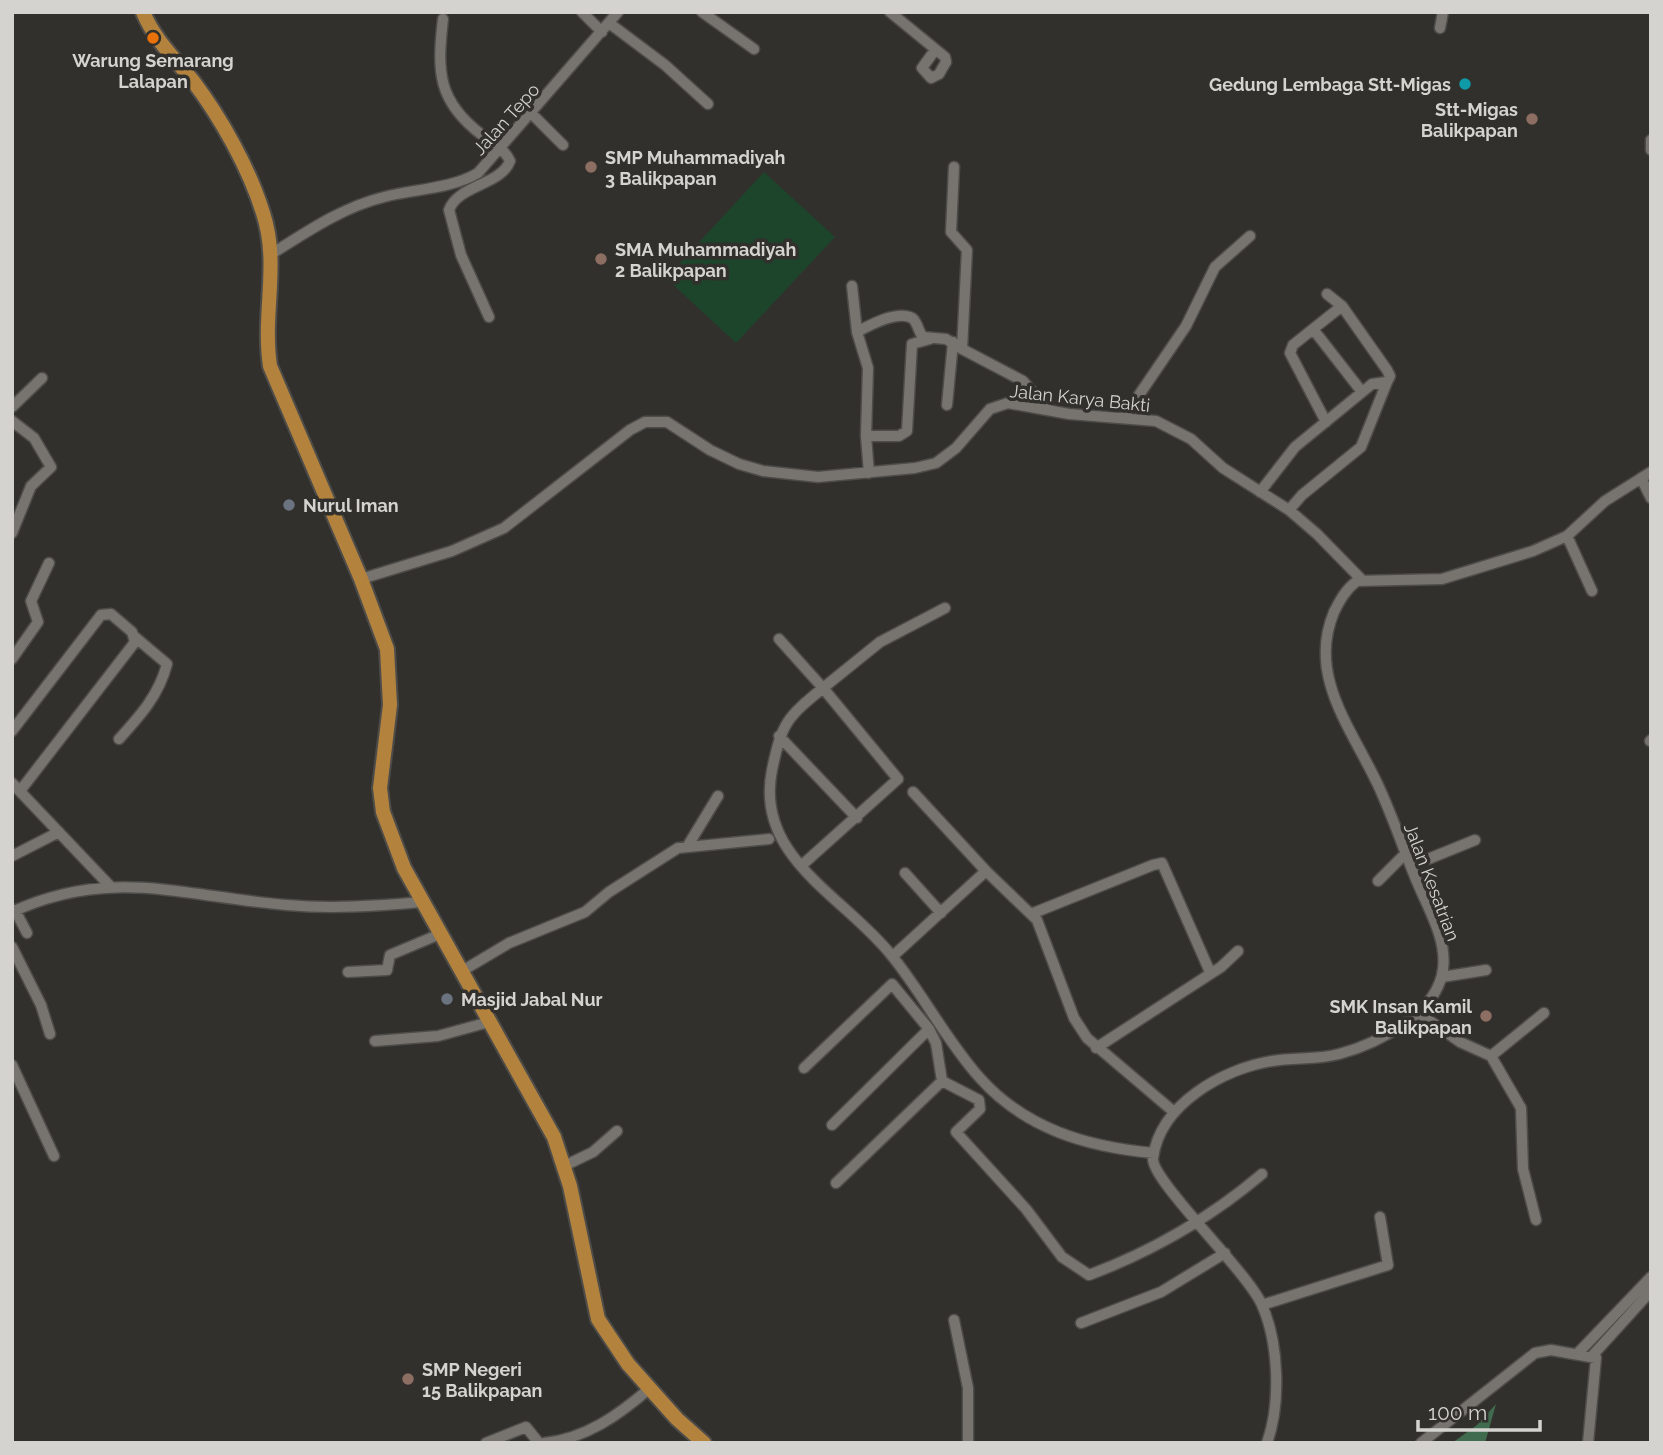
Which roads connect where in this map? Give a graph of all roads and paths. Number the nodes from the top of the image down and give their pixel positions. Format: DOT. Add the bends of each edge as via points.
graph roads {
  1 [pos="143,12"];
  2 [pos="582,12"];
  3 [pos="618,12"];
  4 [pos="702,12"];
  5 [pos="890,12"];
  6 [pos="1443,12"];
  7 [pos="443,19"];
  8 [pos="609,23"];
  9 [pos="1440,28"];
  10 [pos="602,32"];
  11 [pos="754,49"];
  12 [pos="935,50"];
  13 [pos="708,104"];
  14 [pos="531,114"];
  15 [pos="1651,140"];
  16 [pos="563,145"];
  17 [pos="501,149"];
  18 [pos="1651,150"];
  19 [pos="954,167"];
  20 [pos="1250,236"];
  21 [pos="273,253"];
  22 [pos="852,286"];
  23 [pos="1327,294"];
  24 [pos="1342,306"];
  25 [pos="489,317"];
  26 [pos="1313,329"];
  27 [pos="857,332"];
  28 [pos="930,338"];
  29 [pos="953,342"];
  30 [pos="962,349"];
  31 [pos="42,378"];
  32 [pos="1387,382"];
  33 [pos="1362,392"];
  34 [pos="947,405"];
  35 [pos="12,407"];
  36 [pos="1048,409"];
  37 [pos="1124,417"];
  38 [pos="12,421"];
  39 [pos="1326,422"];
  40 [pos="866,436"];
  41 [pos="1651,472"];
  42 [pos="869,473"];
  43 [pos="1641,478"];
  44 [pos="1260,492"];
  45 [pos="1651,498"];
  46 [pos="1289,510"];
  47 [pos="12,533"];
  48 [pos="1567,536"];
  49 [pos="49,563"];
  50 [pos="361,579"];
  51 [pos="1361,579"];
  52 [pos="1592,591"];
  53 [pos="945,608"];
  54 [pos="135,637"];
  55 [pos="779,639"];
  56 [pos="12,659"];
  57 [pos="823,688"];
  58 [pos="12,731"];
  59 [pos="779,736"];
  60 [pos="119,739"];
  61 [pos="16,787"];
  62 [pos="913,792"];
  63 [pos="718,796"];
  64 [pos="857,818"];
  65 [pos="59,832"];
  66 [pos="769,839"];
  67 [pos="1475,840"];
  68 [pos="687,847"];
  69 [pos="1405,855"];
  70 [pos="12,856"];
  71 [pos="801,866"];
  72 [pos="1410,866"];
  73 [pos="986,871"];
  74 [pos="905,873"];
  75 [pos="1378,881"];
  76 [pos="110,886"];
  77 [pos="421,902"];
  78 [pos="13,911"];
  79 [pos="941,913"];
  80 [pos="1031,914"];
  81 [pos="27,933"];
  82 [pos="440,934"];
  83 [pos="12,947"];
  84 [pos="1238,951"];
  85 [pos="893,956"];
  86 [pos="1486,970"];
  87 [pos="462,971"];
  88 [pos="348,972"];
  89 [pos="1210,972"];
  90 [pos="1442,977"];
  91 [pos="1417,1012"];
  92 [pos="1544,1013"];
  93 [pos="489,1022"];
  94 [pos="929,1030"];
  95 [pos="50,1034"];
  96 [pos="375,1041"];
  97 [pos="1096,1048"];
  98 [pos="1491,1056"];
  99 [pos="12,1065"];
  100 [pos="804,1068"];
  101 [pos="942,1081"];
  102 [pos="1174,1112"];
  103 [pos="832,1125"];
  104 [pos="617,1132"];
  105 [pos="1154,1153"];
  106 [pos="54,1156"];
  107 [pos="565,1166"];
  108 [pos="1262,1174"];
  109 [pos="836,1183"];
  110 [pos="1380,1217"];
  111 [pos="1536,1220"];
  112 [pos="1199,1221"];
  113 [pos="1225,1253"];
  114 [pos="1651,1277"];
  115 [pos="1651,1291"];
  116 [pos="1262,1305"];
  117 [pos="954,1320"];
  118 [pos="1081,1323"];
  119 [pos="1578,1353"];
  120 [pos="1592,1356"];
  121 [pos="650,1388"];
  122 [pos="486,1443"];
  123 [pos="539,1443"];
  124 [pos="544,1443"];
  125 [pos="705,1443"];
  126 [pos="968,1443"];
  127 [pos="1267,1443"];
  128 [pos="1421,1443"];
  129 [pos="1588,1443"];
  1 -- 21 [label="highway" via="228,137 258,198"];
  2 -- 10 [label="street"];
  3 -- 8 [label="street, Jalan Tepo"];
  4 -- 11 [label="street"];
  5 -- 12 [label="street"];
  6 -- 9 [label="street"];
  7 -- 17 [label="street" via="439,69 444,93 480,134"];
  8 -- 10 [label="street, Jalan Tepo"];
  8 -- 13 [label="street"];
  10 -- 14 [label="street, Jalan Tepo"];
  14 -- 16 [label="street"];
  14 -- 17 [label="street, Jalan Tepo"];
  15 -- 18 [label="street"];
  17 -- 21 [label="street, Jalan Tepo" via="472,177 354,207"];
  17 -- 25 [label="street" via="510,164 456,199 449,210 461,255"];
  19 -- 30 [label="street" via="951,232 967,250"];
  20 -- 37 [label="street" via="1215,267 1185,326"];
  21 -- 50 [label="highway" via="267,332 270,366"];
  22 -- 27 [label="street"];
  23 -- 24 [label="street"];
  24 -- 26 [label="street"];
  24 -- 32 [label="street" via="1387,370"];
  26 -- 33 [label="street"];
  26 -- 39 [label="street" via="1290,353"];
  27 -- 28 [label="street" via="889,318 909,317 920,334"];
  27 -- 40 [label="street" via="867,369"];
  28 -- 29 [label="street"];
  28 -- 40 [label="street" via="912,344 907,431 899,436"];
  29 -- 30 [label="street"];
  29 -- 34 [label="street"];
  30 -- 36 [label="street" via="1023,381"];
  31 -- 35 [label="street"];
  32 -- 33 [label="street" via="1378,381"];
  32 -- 46 [label="street" via="1361,447"];
  33 -- 39 [label="street"];
  36 -- 37 [label="street, Jalan Karya Bakti"];
  36 -- 42 [label="street, Jalan Karya Bakti" via="1014,403 995,406 936,463"];
  37 -- 44 [label="street, Jalan Karya Bakti" via="1175,428"];
  38 -- 47 [label="street" via="34,438 51,467 31,486"];
  39 -- 44 [label="street" via="1295,447"];
  40 -- 42 [label="street"];
  41 -- 43 [label="street"];
  42 -- 50 [label="street, Jalan Karya Bakti" via="803,477 762,471 720,456 673,424 645,422 504,528 452,551"];
  43 -- 45 [label="street"];
  43 -- 48 [label="street" via="1605,501"];
  44 -- 46 [label="street, Jalan Karya Bakti"];
  46 -- 51 [label="street, Jalan Karya Bakti"];
  48 -- 51 [label="street" via="1452,577"];
  48 -- 52 [label="street"];
  49 -- 56 [label="street" via="31,601 38,622"];
  50 -- 77 [label="highway" via="390,665 381,801"];
  51 -- 69 [label="street, Jalan Kesatrian" via="1341,598 1326,640 1324,661 1332,693 1384,798"];
  53 -- 57 [label="street" via="880,642"];
  54 -- 58 [label="street" via="111,614 101,615"];
  54 -- 60 [label="street" via="167,664 163,681 147,707"];
  54 -- 61 [label="street"];
  55 -- 57 [label="street"];
  57 -- 59 [label="street" via="789,717"];
  57 -- 64 [label="street" via="898,776"];
  59 -- 64 [label="street"];
  59 -- 71 [label="street" via="770,808 780,835"];
  61 -- 65 [label="street"];
  62 -- 73 [label="street"];
  63 -- 68 [label="street"];
  64 -- 71 [label="street"];
  65 -- 70 [label="street"];
  65 -- 76 [label="street"];
  66 -- 68 [label="street"];
  67 -- 72 [label="street"];
  68 -- 87 [label="street" via="670,853 585,912 515,940"];
  69 -- 72 [label="street, Jalan Kesatrian"];
  69 -- 75 [label="street"];
  71 -- 85 [label="street"];
  72 -- 90 [label="street, Jalan Kesatrian" via="1439,936"];
  73 -- 79 [label="street"];
  73 -- 80 [label="street"];
  74 -- 79 [label="street"];
  76 -- 77 [label="street" via="160,887 337,909"];
  76 -- 78 [label="street" via="60,893"];
  77 -- 82 [label="highway"];
  78 -- 81 [label="street"];
  79 -- 85 [label="street"];
  80 -- 89 [label="street" via="1162,863"];
  80 -- 97 [label="street" via="1049,947 1074,1018"];
  82 -- 87 [label="highway"];
  82 -- 88 [label="street" via="390,954 387,970"];
  83 -- 95 [label="street"];
  84 -- 89 [label="street"];
  85 -- 105 [label="street" via="980,1078 1028,1118 1082,1142"];
  86 -- 90 [label="street"];
  87 -- 93 [label="highway"];
  89 -- 97 [label="street"];
  90 -- 91 [label="street"];
  91 -- 98 [label="street" via="1460,1042"];
  91 -- 102 [label="street" via="1381,1037 1349,1051 1237,1070 1200,1090"];
  92 -- 98 [label="street"];
  93 -- 96 [label="street" via="438,1036"];
  93 -- 107 [label="highway" via="538,1103"];
  94 -- 100 [label="street" via="892,984"];
  94 -- 101 [label="street" via="936,1043"];
  94 -- 103 [label="street"];
  97 -- 102 [label="street"];
  98 -- 111 [label="street" via="1521,1108 1523,1169"];
  99 -- 106 [label="street"];
  101 -- 109 [label="street"];
  101 -- 112 [label="street" via="979,1100 980,1109 956,1132 1026,1209 1062,1258 1089,1275 1157,1247"];
  102 -- 105 [label="street"];
  104 -- 107 [label="street" via="593,1152"];
  105 -- 112 [label="street" via="1155,1171"];
  107 -- 121 [label="highway" via="598,1319"];
  108 -- 112 [label="street"];
  110 -- 116 [label="street" via="1388,1265"];
  112 -- 113 [label="street"];
  113 -- 116 [label="street"];
  113 -- 118 [label="street" via="1161,1292"];
  114 -- 119 [label="street"];
  115 -- 120 [label="street"];
  116 -- 127 [label="street" via="1278,1388"];
  117 -- 126 [label="street" via="968,1388"];
  119 -- 120 [label="street"];
  119 -- 128 [label="street" via="1535,1353"];
  120 -- 129 [label="street" via="1597,1365"];
  121 -- 124 [label="street" via="602,1424"];
  121 -- 125 [label="highway"];
  122 -- 123 [label="street" via="526,1427"];
}
